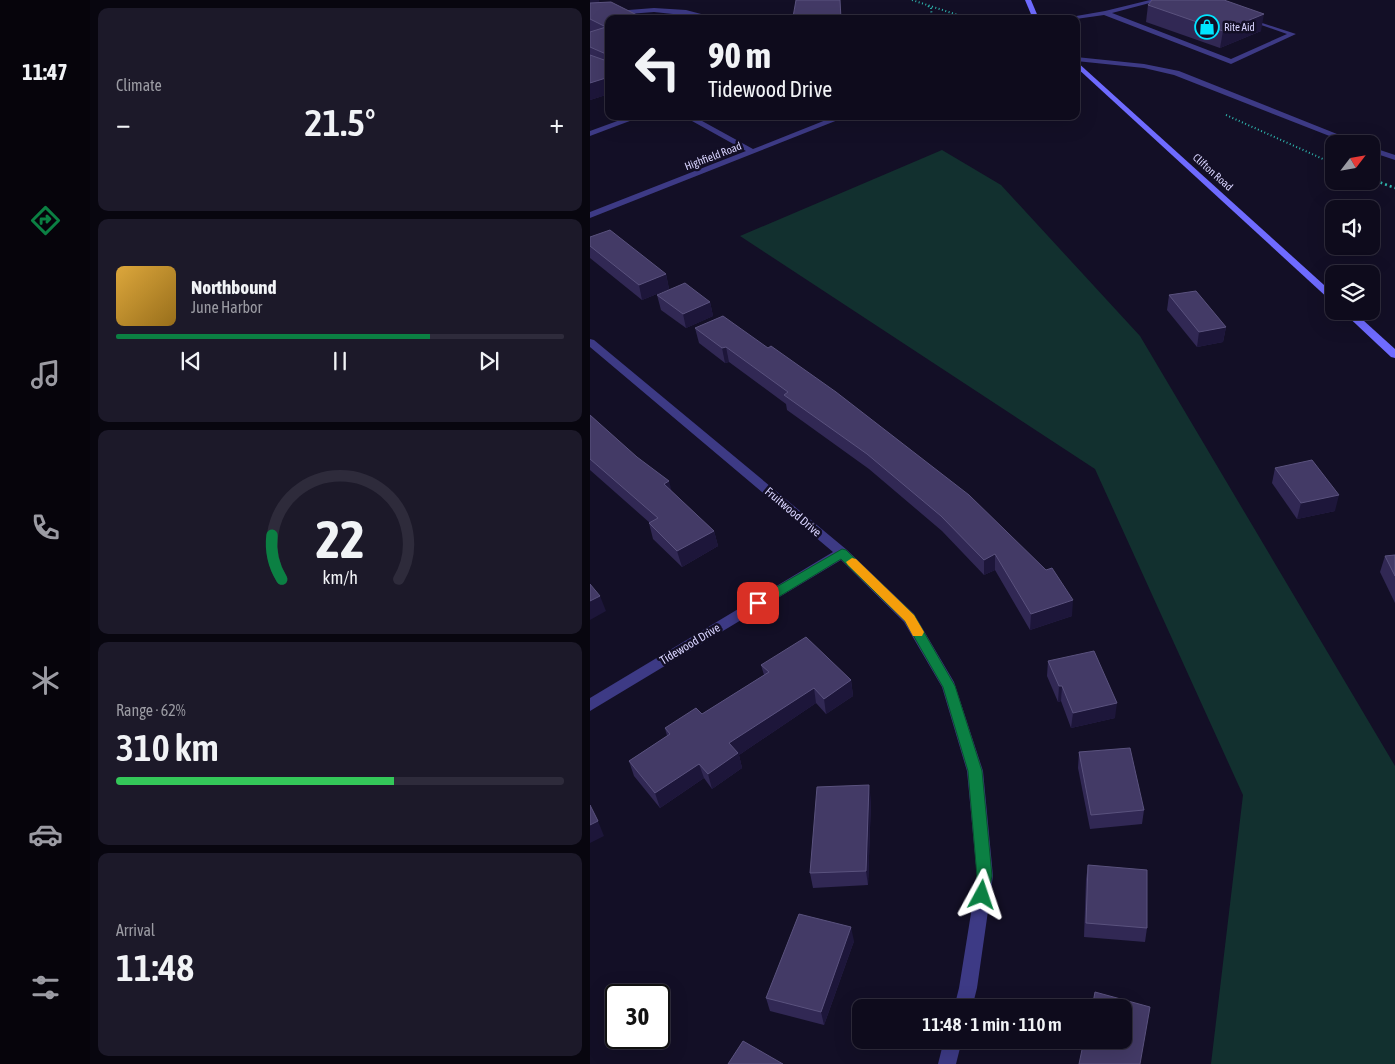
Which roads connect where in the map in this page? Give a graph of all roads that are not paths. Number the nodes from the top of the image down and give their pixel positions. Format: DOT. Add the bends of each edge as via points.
graph roads {
  1 [pos="1028,0"];
  2 [pos="1158,0"];
  3 [pos="1105,13"];
  4 [pos="590,15"];
  5 [pos="696,15"];
  6 [pos="1034,15"];
  7 [pos="1080,16"];
  8 [pos="1241,16"];
  9 [pos="1080,59"];
  10 [pos="1080,67"];
  11 [pos="628,120"];
  12 [pos="694,120"];
  13 [pos="834,120"];
  14 [pos="590,134"];
  15 [pos="1335,135"];
  16 [pos="753,152"];
  17 [pos="1380,152"];
  18 [pos="1395,158"];
  19 [pos="590,215"];
  20 [pos="1325,291"];
  21 [pos="1357,320"];
  22 [pos="590,342"];
  23 [pos="1395,355"];
  24 [pos="842,553"];
  25 [pos="590,705"];
  26 [pos="965,999"];
  27 [pos="951,1049"];
  28 [pos="947,1064"];
  1 -- 6 [label="main road"];
  2 -- 3 [label="street"];
  3 -- 7 [label="street"];
  3 -- 8 [label="street" via="1231,62 1293,34"];
  4 -- 5 [label="street" via="644,10"];
  9 -- 15 [label="street" via="1125,63 1176,73"];
  10 -- 20 [label="main road, Clifton Road"];
  11 -- 14 [label="street"];
  12 -- 16 [label="street"];
  13 -- 16 [label="street, Highfield Road"];
  16 -- 19 [label="street, Highfield Road"];
  17 -- 18 [label="street"];
  21 -- 23 [label="main road"];
  22 -- 24 [label="street, Fruitwood Drive"];
  24 -- 25 [label="street, Tidewood Drive"];
  24 -- 26 [label="street, Fruitwood Drive" via="909,618 949,686 975,771 984,876"];
  27 -- 28 [label="street"];
}
